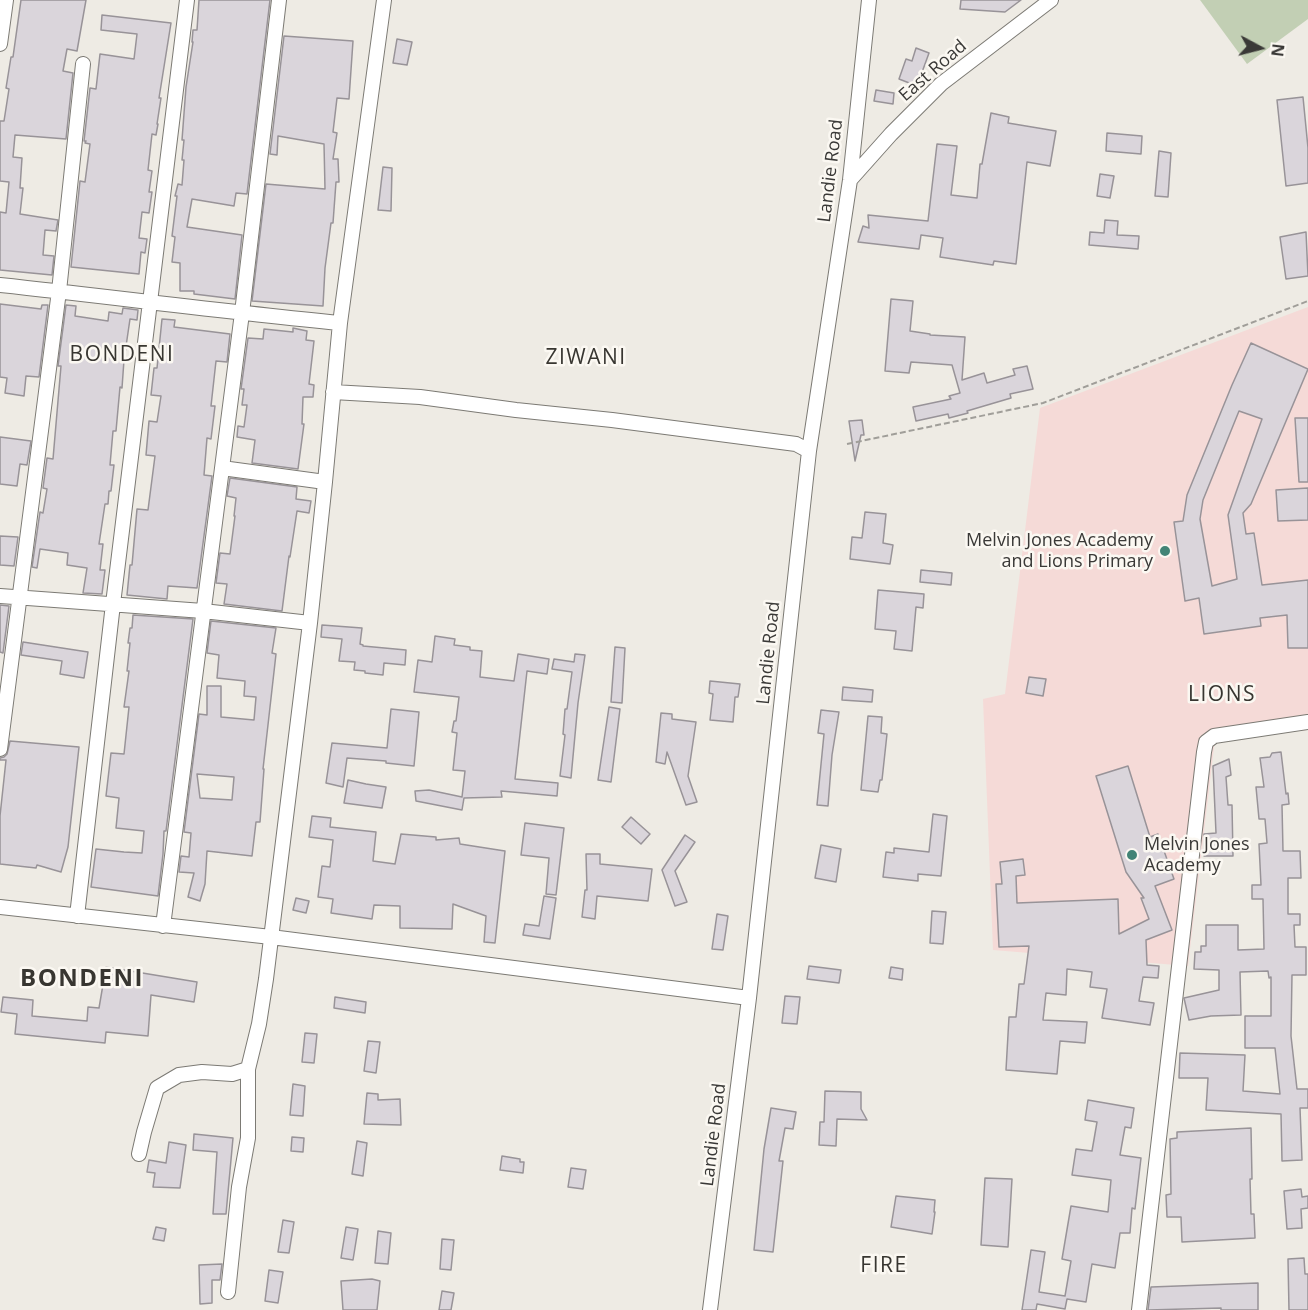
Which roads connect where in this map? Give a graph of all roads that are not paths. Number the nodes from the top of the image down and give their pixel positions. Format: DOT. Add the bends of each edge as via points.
graph roads {
  1 [pos="6,0"];
  2 [pos="187,0"];
  3 [pos="279,0"];
  4 [pos="384,0"];
  5 [pos="869,0"];
  6 [pos="1051,0"];
  7 [pos="0,44"];
  8 [pos="83,63"];
  9 [pos="850,180"];
  10 [pos="0,285"];
  11 [pos="59,291"];
  12 [pos="150,302"];
  13 [pos="242,314"];
  14 [pos="340,322"];
  15 [pos="333,392"];
  16 [pos="809,451"];
  17 [pos="222,468"];
  18 [pos="325,482"];
  19 [pos="0,596"];
  20 [pos="20,597"];
  21 [pos="113,604"];
  22 [pos="203,611"];
  23 [pos="310,623"];
  24 [pos="1308,722"];
  25 [pos="0,749"];
  26 [pos="0,907"];
  27 [pos="77,916"];
  28 [pos="163,926"];
  29 [pos="271,937"];
  30 [pos="749,998"];
  31 [pos="248,1069"];
  32 [pos="139,1154"];
  33 [pos="228,1292"];
  34 [pos="710,1310"];
  35 [pos="1139,1310"];
  1 -- 7 [label="street"];
  2 -- 12 [label="street"];
  3 -- 13 [label="street"];
  4 -- 14 [label="street"];
  5 -- 9 [label="street, Landie Road"];
  6 -- 9 [label="street, East Road" via="941,84"];
  8 -- 11 [label="street"];
  9 -- 16 [label="street, Landie Road"];
  10 -- 11 [label="street"];
  11 -- 12 [label="street"];
  11 -- 20 [label="street"];
  12 -- 13 [label="street"];
  12 -- 21 [label="street"];
  13 -- 14 [label="street"];
  13 -- 17 [label="street"];
  14 -- 15 [label="street"];
  15 -- 16 [label="street" via="420,397 612,420 796,444"];
  15 -- 18 [label="street"];
  16 -- 30 [label="street, Landie Road"];
  17 -- 18 [label="street"];
  17 -- 22 [label="street"];
  18 -- 23 [label="street"];
  19 -- 20 [label="street"];
  20 -- 21 [label="street"];
  20 -- 25 [label="street"];
  21 -- 22 [label="street"];
  21 -- 27 [label="street"];
  22 -- 23 [label="street"];
  22 -- 28 [label="street"];
  23 -- 29 [label="street"];
  24 -- 35 [label="street" via="1214,736 1206,742"];
  26 -- 27 [label="street"];
  27 -- 28 [label="street"];
  28 -- 29 [label="street"];
  29 -- 30 [label="street"];
  29 -- 31 [label="street" via="259,1024"];
  30 -- 34 [label="street, Landie Road"];
  31 -- 32 [label="street" via="232,1074 178,1075 157,1088"];
  31 -- 33 [label="street" via="248,1138"];
}
